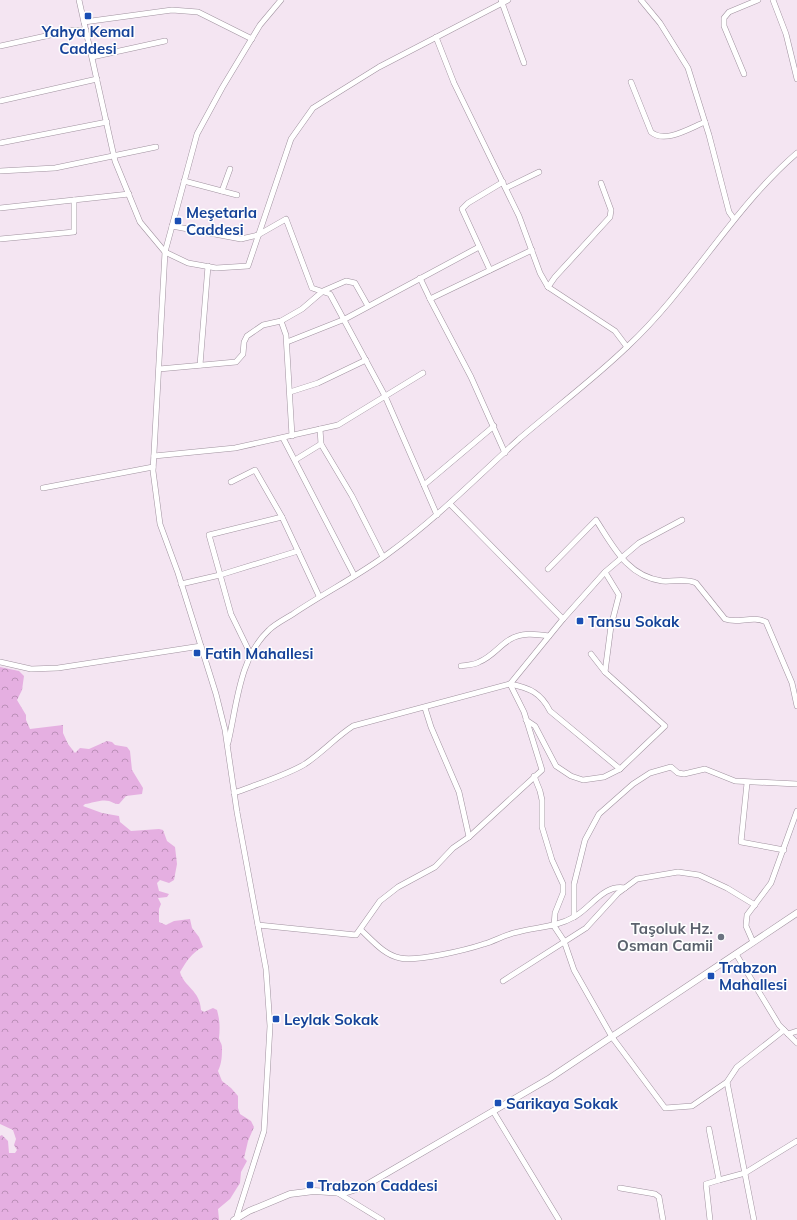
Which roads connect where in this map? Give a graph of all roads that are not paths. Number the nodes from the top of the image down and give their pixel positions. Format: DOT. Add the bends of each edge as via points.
graph roads {
  1 [pos="79,0"];
  2 [pos="281,0"];
  3 [pos="641,0"];
  4 [pos="758,0"];
  5 [pos="773,0"];
  6 [pos="504,1"];
  7 [pos="84,22"];
  8 [pos="86,30"];
  9 [pos="436,37"];
  10 [pos="252,39"];
  11 [pos="165,41"];
  12 [pos="0,46"];
  13 [pos="92,57"];
  14 [pos="524,63"];
  15 [pos="744,74"];
  16 [pos="97,79"];
  17 [pos="797,79"];
  18 [pos="631,82"];
  19 [pos="0,101"];
  20 [pos="107,122"];
  21 [pos="705,122"];
  22 [pos="0,143"];
  23 [pos="156,147"];
  24 [pos="797,153"];
  25 [pos="114,156"];
  26 [pos="230,169"];
  27 [pos="0,172"];
  28 [pos="539,172"];
  29 [pos="184,181"];
  30 [pos="503,182"];
  31 [pos="601,184"];
  32 [pos="506,188"];
  33 [pos="222,191"];
  34 [pos="129,194"];
  35 [pos="237,195"];
  36 [pos="74,200"];
  37 [pos="0,208"];
  38 [pos="734,219"];
  39 [pos="172,226"];
  40 [pos="258,235"];
  41 [pos="0,239"];
  42 [pos="479,247"];
  43 [pos="532,250"];
  44 [pos="165,252"];
  45 [pos="208,266"];
  46 [pos="490,270"];
  47 [pos="420,278"];
  48 [pos="548,287"];
  49 [pos="323,292"];
  50 [pos="430,298"];
  51 [pos="368,306"];
  52 [pos="345,319"];
  53 [pos="281,321"];
  54 [pos="287,342"];
  55 [pos="627,347"];
  56 [pos="366,360"];
  57 [pos="200,365"];
  58 [pos="159,369"];
  59 [pos="423,373"];
  60 [pos="290,392"];
  61 [pos="385,396"];
  62 [pos="494,426"];
  63 [pos="320,429"];
  64 [pos="292,436"];
  65 [pos="283,438"];
  66 [pos="322,444"];
  67 [pos="505,453"];
  68 [pos="154,456"];
  69 [pos="295,460"];
  70 [pos="153,467"];
  71 [pos="231,482"];
  72 [pos="424,486"];
  73 [pos="43,488"];
  74 [pos="450,504"];
  75 [pos="437,515"];
  76 [pos="282,517"];
  77 [pos="682,520"];
  78 [pos="298,551"];
  79 [pos="383,557"];
  80 [pos="621,558"];
  81 [pos="548,569"];
  82 [pos="605,572"];
  83 [pos="354,574"];
  84 [pos="220,575"];
  85 [pos="182,584"];
  86 [pos="319,596"];
  87 [pos="564,619"];
  88 [pos="549,636"];
  89 [pos="201,646"];
  90 [pos="250,653"];
  91 [pos="591,654"];
  92 [pos="0,662"];
  93 [pos="461,666"];
  94 [pos="605,672"];
  95 [pos="510,684"];
  96 [pos="797,706"];
  97 [pos="425,708"];
  98 [pos="526,720"];
  99 [pos="228,747"];
  100 [pos="620,769"];
  101 [pos="534,776"];
  102 [pos="747,783"];
  103 [pos="797,784"];
  104 [pos="234,793"];
  105 [pos="797,811"];
  106 [pos="469,837"];
  107 [pos="784,850"];
  108 [pos="625,888"];
  109 [pos="755,905"];
  110 [pos="797,913"];
  111 [pos="574,917"];
  112 [pos="258,925"];
  113 [pos="554,926"];
  114 [pos="361,930"];
  115 [pos="564,942"];
  116 [pos="752,942"];
  117 [pos="736,954"];
  118 [pos="503,981"];
  119 [pos="784,1030"];
  120 [pos="797,1031"];
  121 [pos="788,1034"];
  122 [pos="612,1037"];
  123 [pos="797,1043"];
  124 [pos="727,1082"];
  125 [pos="493,1111"];
  126 [pos="709,1129"];
  127 [pos="797,1141"];
  128 [pos="745,1173"];
  129 [pos="719,1180"];
  130 [pos="620,1188"];
  131 [pos="338,1192"];
  132 [pos="236,1218"];
  133 [pos="382,1220"];
  134 [pos="559,1220"];
  135 [pos="663,1220"];
  136 [pos="710,1220"];
  137 [pos="754,1220"];
  1 -- 7 [label="street"];
  2 -- 10 [label="street"];
  3 -- 21 [label="street" via="660,23 688,68"];
  4 -- 15 [label="street" via="729,12 724,18 724,26"];
  5 -- 17 [label="street" via="786,34"];
  6 -- 9 [label="street"];
  6 -- 14 [label="street"];
  7 -- 8 [label="street"];
  7 -- 10 [label="street" via="172,10 198,12"];
  8 -- 12 [label="street" via="73,30"];
  8 -- 13 [label="street"];
  9 -- 30 [label="street" via="454,83"];
  9 -- 40 [label="street" via="379,67 313,108 291,139"];
  10 -- 29 [label="street" via="197,134"];
  11 -- 13 [label="street"];
  13 -- 16 [label="street"];
  16 -- 19 [label="street"];
  16 -- 20 [label="street"];
  18 -- 21 [label="street" via="651,132 660,138"];
  20 -- 22 [label="street"];
  20 -- 25 [label="street"];
  21 -- 38 [label="street" via="729,212"];
  23 -- 25 [label="street"];
  24 -- 38 [label="street" via="775,172"];
  25 -- 27 [label="street" via="55,168"];
  25 -- 34 [label="street"];
  26 -- 33 [label="street"];
  28 -- 32 [label="street"];
  29 -- 33 [label="street"];
  29 -- 39 [label="street"];
  30 -- 32 [label="street"];
  30 -- 42 [label="street" via="462,209"];
  31 -- 48 [label="street" via="610,217"];
  32 -- 43 [label="street"];
  33 -- 35 [label="street"];
  34 -- 36 [label="street"];
  34 -- 44 [label="street" via="140,222"];
  36 -- 37 [label="street"];
  36 -- 41 [label="street" via="74,232"];
  38 -- 55 [label="street" via="657,318"];
  39 -- 40 [label="street" via="241,240"];
  39 -- 44 [label="street"];
  40 -- 45 [label="street" via="248,266"];
  40 -- 49 [label="street" via="286,219 312,288"];
  42 -- 46 [label="street"];
  42 -- 47 [label="street"];
  43 -- 46 [label="street"];
  43 -- 48 [label="street"];
  44 -- 45 [label="street" via="188,263"];
  44 -- 58 [label="street"];
  45 -- 57 [label="street"];
  46 -- 50 [label="street"];
  47 -- 50 [label="street"];
  47 -- 51 [label="street"];
  48 -- 55 [label="street" via="615,331"];
  49 -- 51 [label="street" via="346,281 352,281"];
  49 -- 52 [label="street" via="330,294"];
  49 -- 53 [label="street" via="302,309"];
  50 -- 62 [label="street"];
  51 -- 52 [label="street"];
  52 -- 54 [label="street"];
  52 -- 56 [label="street"];
  53 -- 54 [label="street"];
  53 -- 57 [label="street" via="263,325 247,336 243,354 236,362"];
  54 -- 60 [label="street"];
  55 -- 67 [label="street"];
  56 -- 60 [label="street" via="318,383"];
  56 -- 61 [label="street"];
  57 -- 58 [label="street"];
  58 -- 68 [label="street"];
  59 -- 61 [label="street"];
  60 -- 64 [label="street"];
  61 -- 63 [label="street" via="338,425"];
  61 -- 72 [label="street"];
  62 -- 67 [label="street"];
  62 -- 72 [label="street"];
  63 -- 64 [label="street"];
  63 -- 66 [label="street"];
  64 -- 65 [label="street"];
  65 -- 68 [label="street" via="235,448"];
  65 -- 69 [label="street"];
  66 -- 69 [label="street"];
  66 -- 79 [label="street"];
  67 -- 74 [label="street"];
  68 -- 70 [label="street"];
  69 -- 83 [label="street"];
  70 -- 73 [label="street"];
  70 -- 85 [label="street" via="160,524"];
  71 -- 76 [label="street" via="255,470"];
  72 -- 75 [label="street"];
  74 -- 75 [label="street"];
  74 -- 87 [label="street"];
  75 -- 79 [label="street"];
  76 -- 78 [label="street"];
  76 -- 84 [label="street" via="210,535"];
  77 -- 80 [label="street" via="639,543"];
  78 -- 84 [label="street"];
  78 -- 86 [label="street"];
  79 -- 83 [label="street"];
  80 -- 81 [label="street" via="596,520"];
  80 -- 82 [label="street"];
  80 -- 96 [label="street" via="628,566 648,577 662,581 696,583 725,619 756,619 766,622 792,683"];
  82 -- 87 [label="street"];
  82 -- 94 [label="street" via="619,595 611,626"];
  83 -- 86 [label="street"];
  84 -- 85 [label="street"];
  84 -- 90 [label="street" via="232,614"];
  85 -- 89 [label="street"];
  86 -- 90 [label="street" via="269,630"];
  87 -- 88 [label="street"];
  88 -- 93 [label="street" via="521,635 509,640 479,663"];
  88 -- 95 [label="street"];
  89 -- 92 [label="street" via="58,668 31,669"];
  89 -- 99 [label="street" via="216,694"];
  90 -- 99 [label="street"];
  91 -- 94 [label="street"];
  94 -- 100 [label="street" via="665,726"];
  95 -- 97 [label="street"];
  95 -- 98 [label="street"];
  95 -- 100 [label="street" via="527,687 538,693 550,711"];
  97 -- 104 [label="street" via="353,726 303,765"];
  97 -- 106 [label="street" via="459,792"];
  98 -- 100 [label="street" via="534,726 556,766 570,776 582,780 604,777"];
  98 -- 101 [label="street" via="542,770"];
  99 -- 104 [label="street"];
  101 -- 106 [label="street"];
  101 -- 113 [label="street" via="542,800 542,826 552,860 563,884"];
  102 -- 103 [label="street"];
  102 -- 107 [label="street" via="741,842"];
  102 -- 111 [label="street" via="705,769 684,774 671,767 650,773 633,784 599,814 585,840 574,884"];
  104 -- 112 [label="street"];
  105 -- 107 [label="street"];
  106 -- 114 [label="street" via="453,848 435,868 398,887 380,901"];
  107 -- 109 [label="street" via="771,883"];
  108 -- 109 [label="street" via="637,879 678,872 700,875"];
  108 -- 111 [label="street" via="617,886 606,891"];
  108 -- 115 [label="street" via="586,928"];
  109 -- 116 [label="street" via="747,916 746,926"];
  110 -- 116 [label="street"];
  111 -- 113 [label="street"];
  112 -- 114 [label="street" via="356,936"];
  112 -- 132 [label="street" via="266,969 270,1015 264,1131"];
  113 -- 114 [label="street" via="518,932 483,944 411,960 388,954"];
  113 -- 115 [label="street"];
  115 -- 118 [label="street"];
  115 -- 122 [label="street" via="574,970"];
  116 -- 117 [label="street"];
  117 -- 119 [label="street"];
  117 -- 122 [label="street"];
  119 -- 121 [label="street"];
  119 -- 124 [label="street" via="737,1067"];
  120 -- 121 [label="street"];
  121 -- 123 [label="street"];
  122 -- 124 [label="street" via="665,1108 692,1106"];
  122 -- 125 [label="street" via="550,1078"];
  124 -- 128 [label="street"];
  125 -- 131 [label="street" via="363,1187 344,1193"];
  125 -- 134 [label="street"];
  126 -- 129 [label="street"];
  127 -- 128 [label="street"];
  128 -- 129 [label="street"];
  128 -- 137 [label="street"];
  129 -- 136 [label="street" via="706,1184"];
  130 -- 135 [label="street" via="655,1194 659,1197"];
  131 -- 132 [label="street" via="290,1194"];
  131 -- 133 [label="street"];
}
